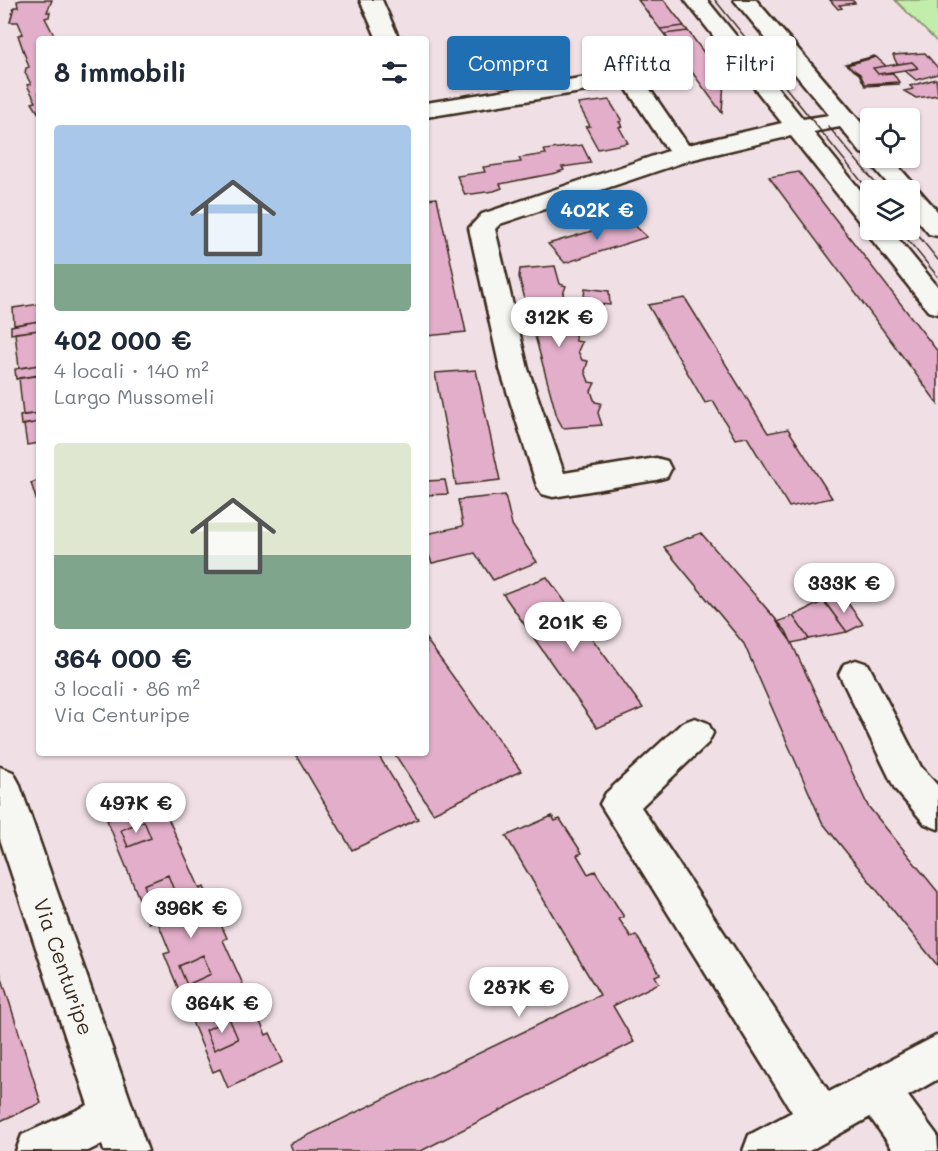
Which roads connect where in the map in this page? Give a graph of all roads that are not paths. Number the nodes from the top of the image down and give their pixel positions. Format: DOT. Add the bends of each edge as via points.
graph roads {
  1 [pos="371,0"];
  2 [pos="696,0"];
  3 [pos="745,0"];
  4 [pos="387,36"];
  5 [pos="429,110"];
  6 [pos="846,119"];
  7 [pos="797,127"];
  8 [pos="860,135"];
  9 [pos="682,154"];
  10 [pos="887,168"];
  11 [pos="897,180"];
  12 [pos="860,206"];
  13 [pos="920,206"];
  14 [pos="938,228"];
  15 [pos="886,240"];
  16 [pos="938,305"];
  17 [pos="656,469"];
  18 [pos="856,674"];
  19 [pos="695,734"];
  20 [pos="0,783"];
  21 [pos="938,813"];
  22 [pos="938,1056"];
  23 [pos="877,1089"];
  24 [pos="822,1120"];
  25 [pos="120,1134"];
  26 [pos="38,1151"];
  27 [pos="765,1151"];
  28 [pos="921,1151"];
  1 -- 4 [label="street"];
  2 -- 7 [label="street"];
  3 -- 6 [label="street"];
  5 -- 9 [label="street" via="630,77"];
  6 -- 7 [label="street"];
  6 -- 8 [label="street"];
  7 -- 9 [label="street"];
  7 -- 12 [label="street"];
  9 -- 17 [label="street" via="491,219 482,228 514,369 553,486"];
  10 -- 11 [label="street"];
  13 -- 14 [label="street"];
  15 -- 16 [label="street"];
  18 -- 21 [label="street" via="908,778"];
  19 -- 24 [label="street" via="619,804"];
  20 -- 25 [label="street, Via Centuripe"];
  22 -- 23 [label="street"];
  23 -- 24 [label="street"];
  23 -- 28 [label="street"];
  24 -- 27 [label="street"];
  25 -- 26 [label="street"];
}
